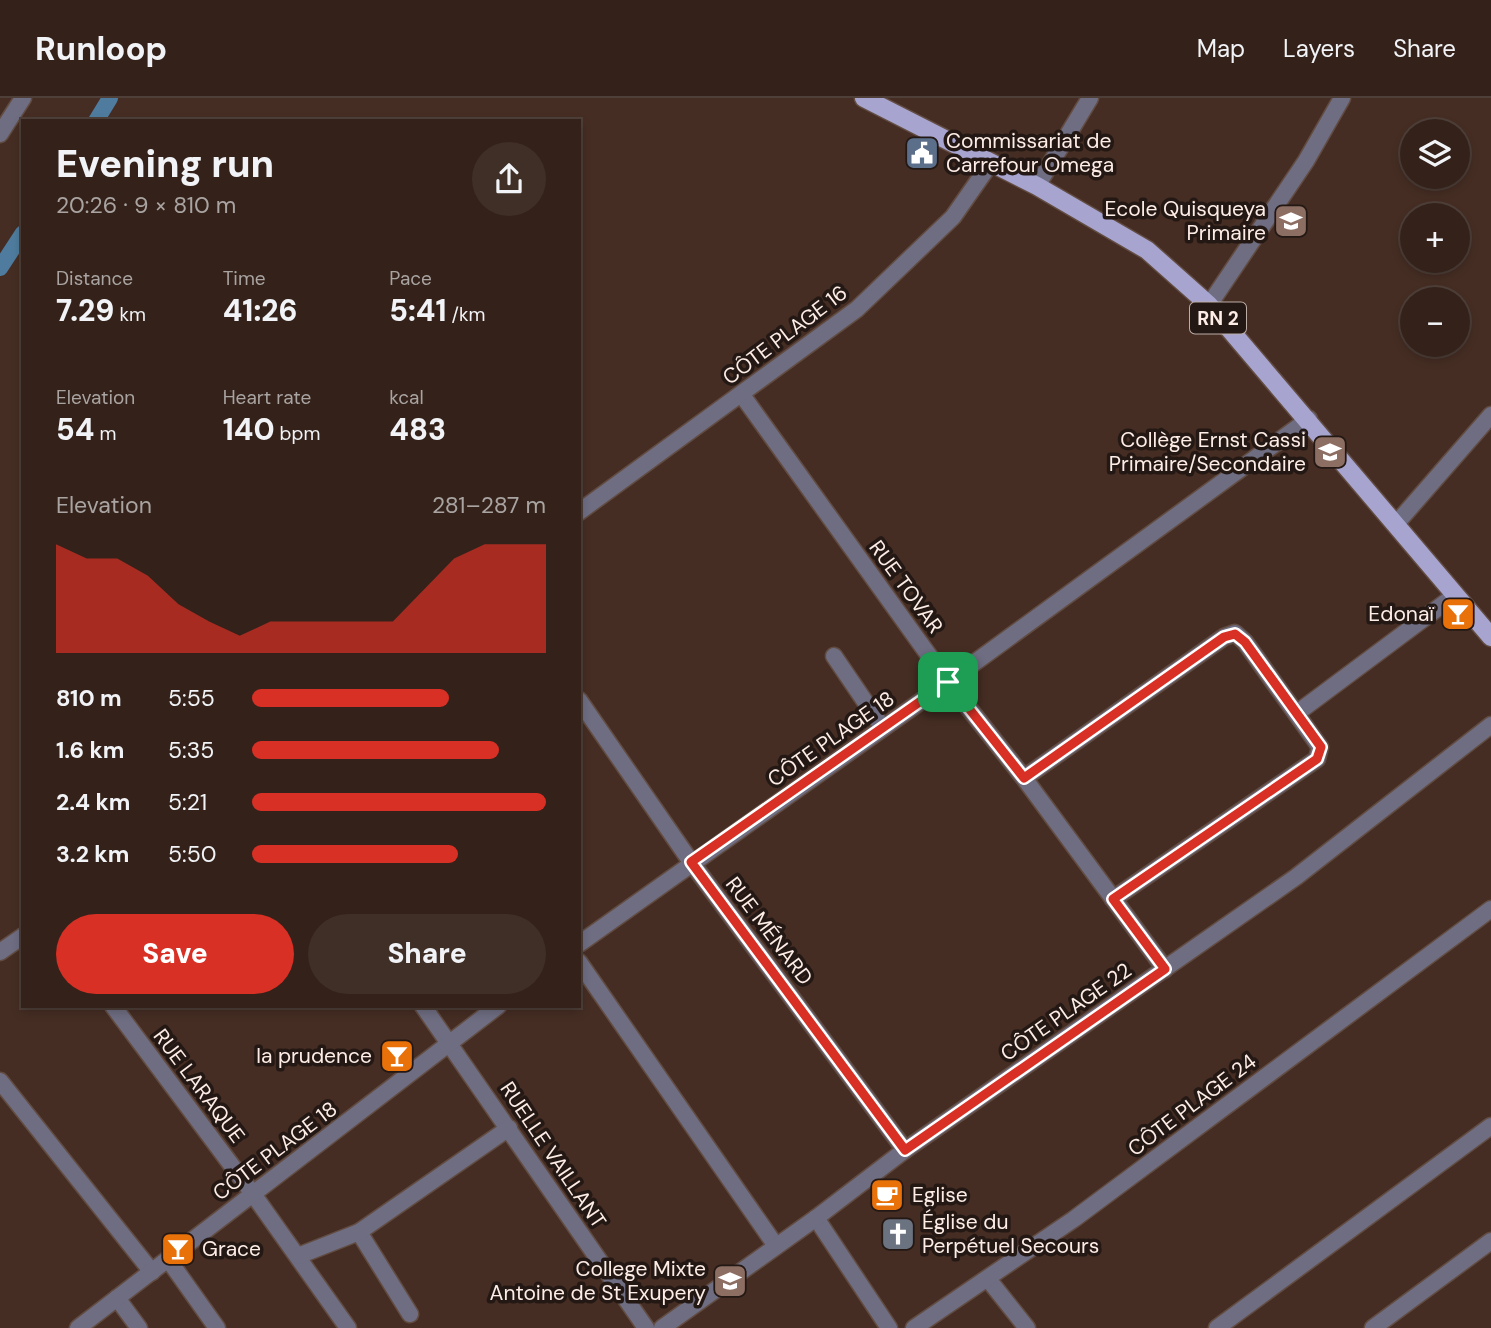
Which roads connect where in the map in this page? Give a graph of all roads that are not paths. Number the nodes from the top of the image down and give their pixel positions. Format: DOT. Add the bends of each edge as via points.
graph roads {
  1 [pos="23,98"];
  2 [pos="864,98"];
  3 [pos="1090,98"];
  4 [pos="1342,98"];
  5 [pos="0,134"];
  6 [pos="990,164"];
  7 [pos="1037,186"];
  8 [pos="1209,305"];
  9 [pos="742,395"];
  10 [pos="1491,415"];
  11 [pos="1309,419"];
  12 [pos="581,511"];
  13 [pos="1396,524"];
  14 [pos="1454,596"];
  15 [pos="1491,637"];
  16 [pos="834,656"];
  17 [pos="948,682"];
  18 [pos="581,703"];
  19 [pos="1297,713"];
  20 [pos="1491,725"];
  21 [pos="884,728"];
  22 [pos="1024,778"];
  23 [pos="691,862"];
  24 [pos="1113,899"];
  25 [pos="1491,909"];
  26 [pos="21,937"];
  27 [pos="581,943"];
  28 [pos="0,952"];
  29 [pos="581,964"];
  30 [pos="1165,969"];
  31 [pos="114,1008"];
  32 [pos="425,1008"];
  33 [pos="495,1008"];
  34 [pos="451,1043"];
  35 [pos="0,1081"];
  36 [pos="1491,1126"];
  37 [pos="509,1128"];
  38 [pos="905,1150"];
  39 [pos="253,1194"];
  40 [pos="816,1218"];
  41 [pos="359,1232"];
  42 [pos="1491,1241"];
  43 [pos="776,1246"];
  44 [pos="298,1256"];
  45 [pos="168,1259"];
  46 [pos="152,1272"];
  47 [pos="988,1279"];
  48 [pos="117,1298"];
  49 [pos="410,1314"];
  50 [pos="78,1328"];
  51 [pos="139,1328"];
  52 [pos="217,1328"];
  53 [pos="348,1328"];
  54 [pos="646,1328"];
  55 [pos="662,1328"];
  56 [pos="889,1328"];
  57 [pos="914,1328"];
  58 [pos="1027,1328"];
  59 [pos="1217,1328"];
  60 [pos="1373,1328"];
  1 -- 5 [label="street"];
  2 -- 6 [label="main road, RN 2"];
  3 -- 7 [label="street"];
  4 -- 8 [label="street" via="1306,161"];
  6 -- 7 [label="main road, RN 2"];
  6 -- 9 [label="street, CÔTE PLAGE 16" via="953,218 857,309"];
  7 -- 8 [label="main road, RN 2" via="1147,250"];
  8 -- 11 [label="main road, RN 2"];
  9 -- 12 [label="street, CÔTE PLAGE 16"];
  9 -- 17 [label="street, RUE TOVAR"];
  10 -- 13 [label="street"];
  11 -- 13 [label="main road, RN 2"];
  11 -- 17 [label="street, CÔTE PLAGE 18"];
  13 -- 14 [label="main road, RN 2"];
  14 -- 15 [label="main road, RN 2"];
  14 -- 19 [label="street"];
  16 -- 21 [label="street"];
  17 -- 21 [label="street, CÔTE PLAGE 18"];
  17 -- 22 [label="street, RUE TOVAR"];
  18 -- 23 [label="street, RUE MÉNARD"];
  19 -- 22 [label="street" via="1241,637 1230,635"];
  19 -- 24 [label="street" via="1321,747 1317,759"];
  20 -- 30 [label="street, CÔTE PLAGE 22" via="1296,877"];
  21 -- 23 [label="street, CÔTE PLAGE 18"];
  22 -- 24 [label="street, RUE TOVAR"];
  23 -- 27 [label="street, CÔTE PLAGE 18"];
  23 -- 38 [label="street, RUE MÉNARD"];
  24 -- 30 [label="street, RUE TOVAR"];
  25 -- 47 [label="street, CÔTE PLAGE 24"];
  26 -- 28 [label="street"];
  29 -- 43 [label="street"];
  30 -- 38 [label="street, CÔTE PLAGE 22"];
  31 -- 39 [label="street, RUE LARAQUE"];
  32 -- 34 [label="street, RUELLE VAILLANT"];
  33 -- 34 [label="street, CÔTE PLAGE 18"];
  34 -- 37 [label="street, RUELLE VAILLANT"];
  34 -- 39 [label="street, CÔTE PLAGE 18"];
  35 -- 46 [label="street"];
  36 -- 59 [label="street"];
  37 -- 41 [label="street"];
  37 -- 54 [label="street, RUELLE VAILLANT"];
  38 -- 40 [label="street, CÔTE PLAGE 22"];
  39 -- 44 [label="street, RUE LARAQUE"];
  39 -- 45 [label="street, CÔTE PLAGE 18"];
  40 -- 43 [label="street, CÔTE PLAGE 22"];
  40 -- 56 [label="street"];
  41 -- 44 [label="street"];
  41 -- 49 [label="street"];
  42 -- 60 [label="street"];
  43 -- 55 [label="street, CÔTE PLAGE 22"];
  44 -- 53 [label="street, RUE LARAQUE"];
  45 -- 46 [label="street, CÔTE PLAGE 18"];
  45 -- 52 [label="street"];
  46 -- 48 [label="street, CÔTE PLAGE 18"];
  47 -- 57 [label="street, CÔTE PLAGE 24"];
  47 -- 58 [label="street"];
  48 -- 50 [label="street, CÔTE PLAGE 18"];
  48 -- 51 [label="street"];
}
